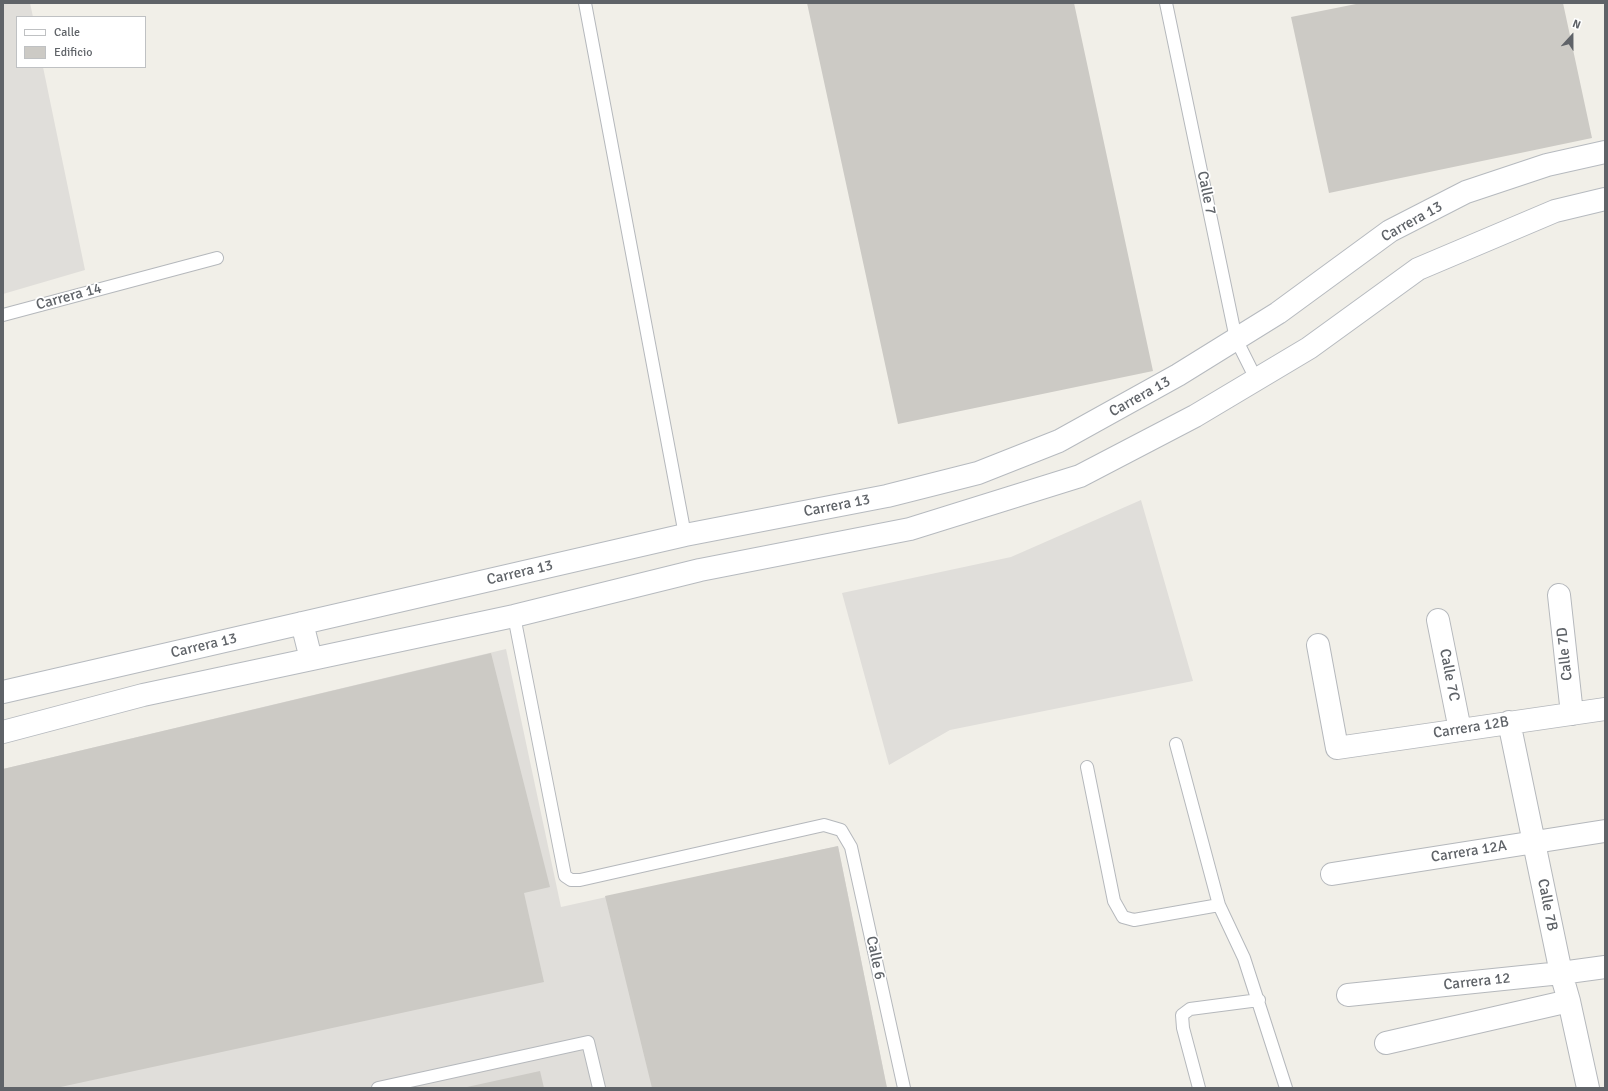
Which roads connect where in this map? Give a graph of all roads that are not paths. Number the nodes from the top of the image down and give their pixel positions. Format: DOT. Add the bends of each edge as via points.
graph roads {
  1 [pos="585,3"];
  2 [pos="1166,3"];
  3 [pos="1605,152"];
  4 [pos="1605,199"];
  5 [pos="217,258"];
  6 [pos="3,315"];
  7 [pos="1236,339"];
  8 [pos="1256,379"];
  9 [pos="686,535"];
  10 [pos="1559,595"];
  11 [pos="514,616"];
  12 [pos="1438,620"];
  13 [pos="302,624"];
  14 [pos="1318,645"];
  15 [pos="311,659"];
  16 [pos="3,692"];
  17 [pos="1605,709"];
  18 [pos="1572,714"];
  19 [pos="1509,722"];
  20 [pos="1460,730"];
  21 [pos="3,732"];
  22 [pos="1176,744"];
  23 [pos="1087,767"];
  24 [pos="1605,831"];
  25 [pos="1535,842"];
  26 [pos="1332,874"];
  27 [pos="1219,905"];
  28 [pos="1605,967"];
  29 [pos="1561,974"];
  30 [pos="1348,995"];
  31 [pos="1259,1000"];
  32 [pos="1569,1001"];
  33 [pos="1386,1043"];
  34 [pos="378,1088"];
  35 [pos="599,1088"];
  36 [pos="904,1088"];
  37 [pos="1199,1088"];
  38 [pos="1286,1088"];
  39 [pos="1588,1088"];
  1 -- 9 [label="lane"];
  2 -- 7 [label="lane, Calle 7"];
  3 -- 7 [label="street, Carrera 13" via="1547,165 1466,192 1390,231 1278,314"];
  4 -- 8 [label="street" via="1555,211 1418,269 1309,348"];
  5 -- 6 [label="lane, Carrera 14"];
  7 -- 8 [label="lane, Calle 7"];
  7 -- 9 [label="street, Carrera 13" via="1178,375 1059,441 978,473 887,496"];
  8 -- 11 [label="street" via="1195,416 1080,476 910,529 700,570"];
  9 -- 13 [label="street, Carrera 13"];
  10 -- 18 [label="street, Calle 7D"];
  11 -- 15 [label="street"];
  11 -- 36 [label="lane, Calle 6" via="565,876 571,880 580,880 824,825 841,830 851,847"];
  12 -- 20 [label="street, Calle 7C"];
  13 -- 15 [label="street"];
  13 -- 16 [label="street, Carrera 13"];
  14 -- 20 [label="street, Carrera 12B" via="1337,748"];
  15 -- 21 [label="street" via="144,695"];
  17 -- 18 [label="street, Carrera 12B"];
  18 -- 19 [label="street, Carrera 12B"];
  19 -- 20 [label="street, Carrera 12B"];
  19 -- 25 [label="street, Calle 7B"];
  22 -- 27 [label="lane"];
  23 -- 27 [label="lane" via="1114,901 1123,917 1134,920"];
  24 -- 25 [label="street, Carrera 12A"];
  25 -- 26 [label="street, Carrera 12A"];
  25 -- 29 [label="street, Calle 7B"];
  27 -- 31 [label="lane" via="1244,958"];
  28 -- 29 [label="street, Carrera 12"];
  29 -- 30 [label="street, Carrera 12"];
  29 -- 32 [label="street, Calle 7B"];
  31 -- 37 [label="lane" via="1190,1009 1182,1015 1182,1028"];
  31 -- 38 [label="lane"];
  32 -- 33 [label="street"];
  32 -- 39 [label="street, Calle 7B"];
  34 -- 35 [label="lane" via="588,1042"];
}
